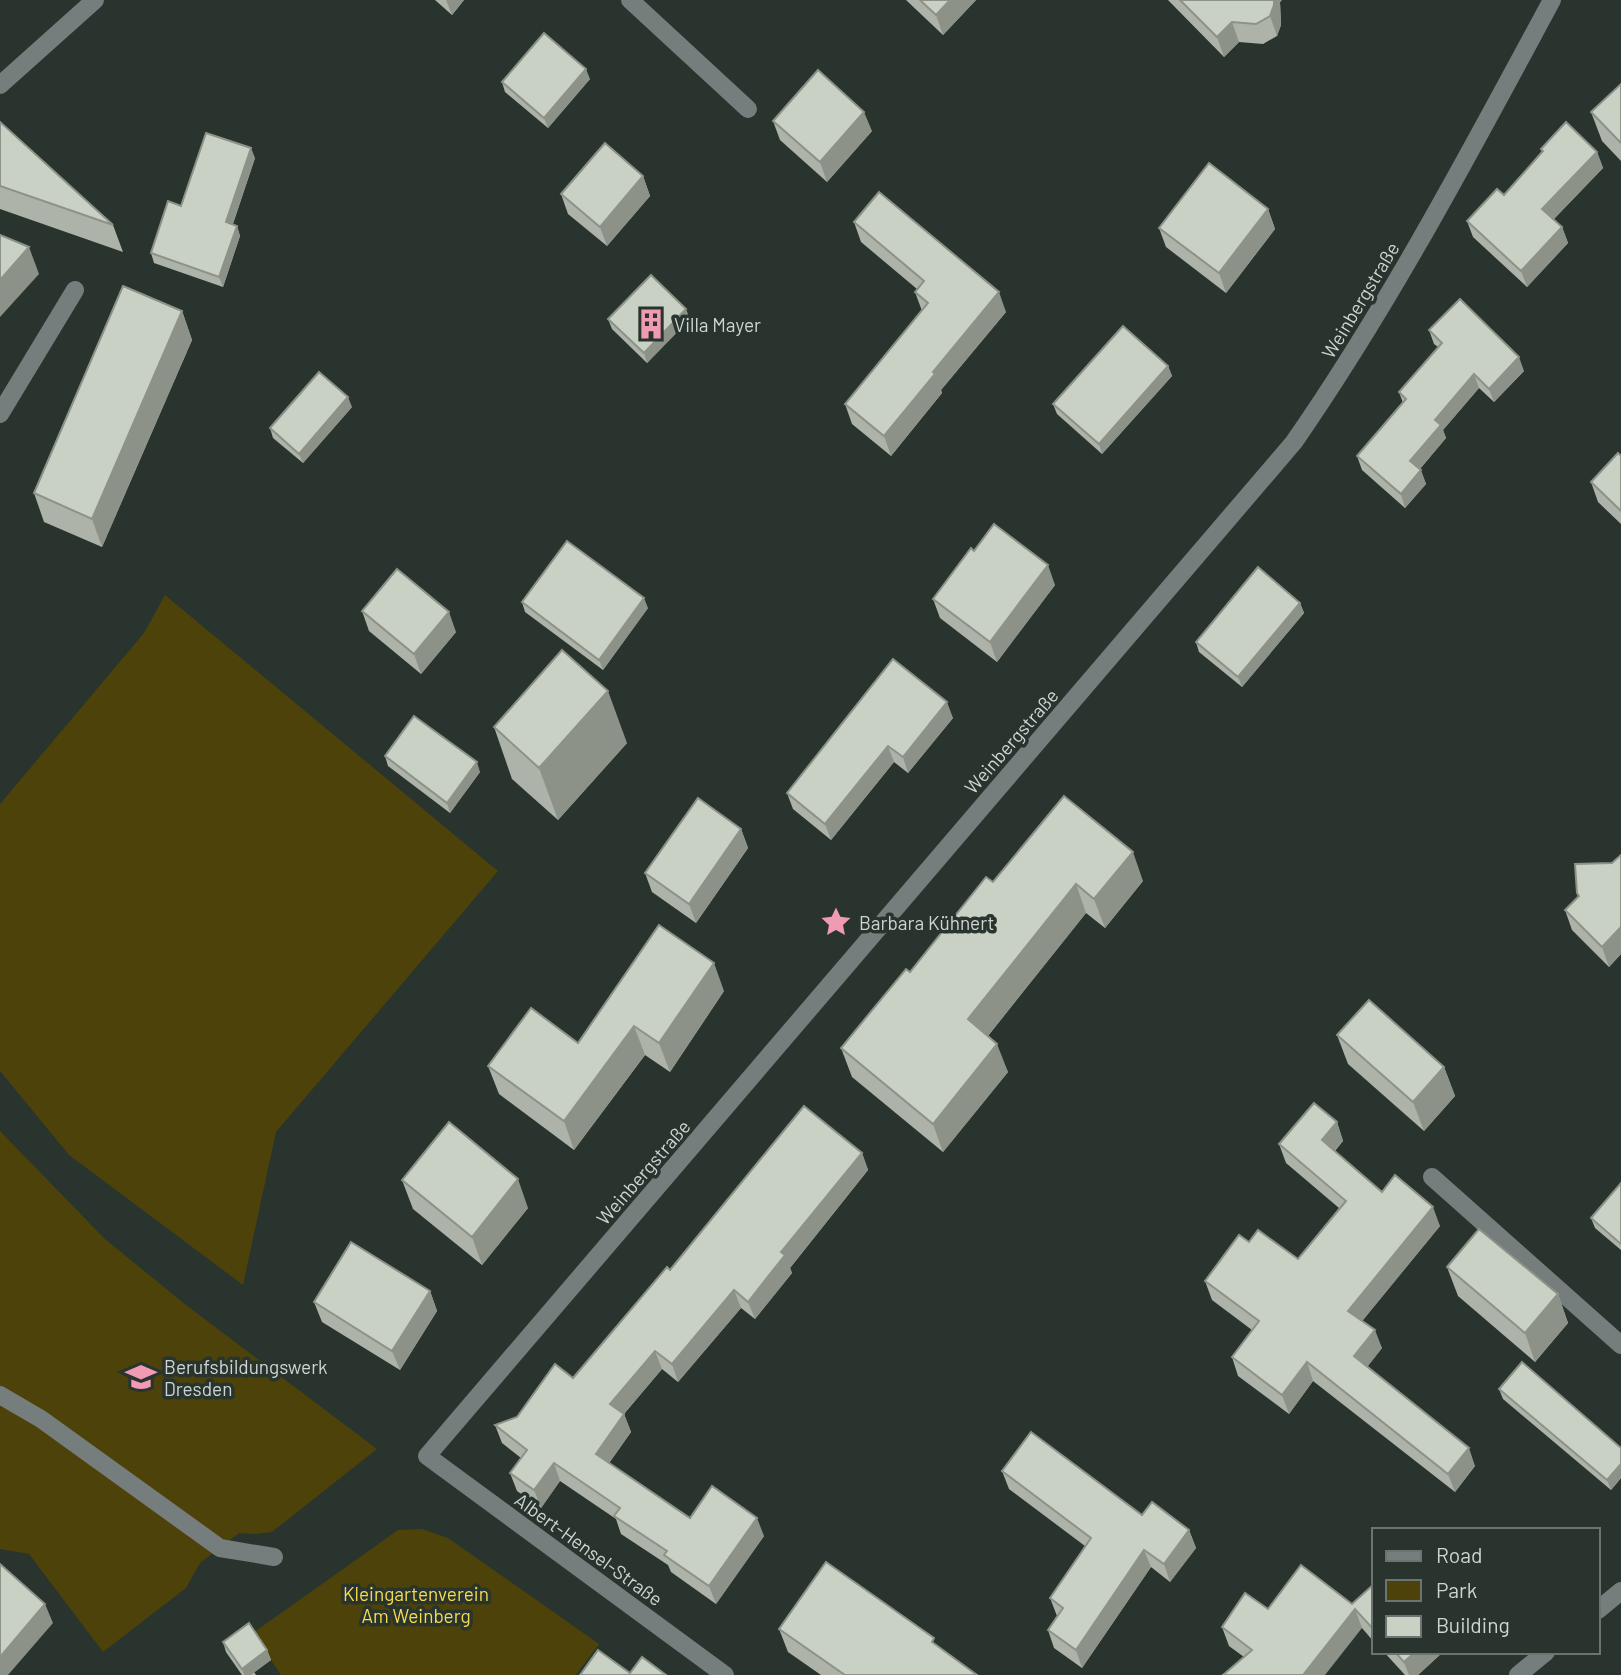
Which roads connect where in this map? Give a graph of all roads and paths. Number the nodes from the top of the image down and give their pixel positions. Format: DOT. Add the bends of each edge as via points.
graph roads {
  1 [pos="95,0"];
  2 [pos="630,0"];
  3 [pos="1552,0"];
  4 [pos="0,85"];
  5 [pos="748,109"];
  6 [pos="75,290"];
  7 [pos="0,414"];
  8 [pos="1432,1177"];
  9 [pos="1621,1345"];
  10 [pos="0,1395"];
  11 [pos="427,1457"];
  12 [pos="274,1558"];
  13 [pos="1621,1591"];
  14 [pos="1600,1608"];
  15 [pos="1544,1654"];
  16 [pos="725,1675"];
  17 [pos="1518,1675"];
  1 -- 4 [label="street"];
  2 -- 5 [label="street"];
  3 -- 11 [label="street, Weinbergstraße" via="1439,208 1342,373 1294,442"];
  6 -- 7 [label="street"];
  8 -- 9 [label="street"];
  10 -- 12 [label="street" via="220,1548"];
  11 -- 16 [label="street, Albert-Hensel-Straße"];
  13 -- 14 [label="street"];
  15 -- 17 [label="street"];
}
